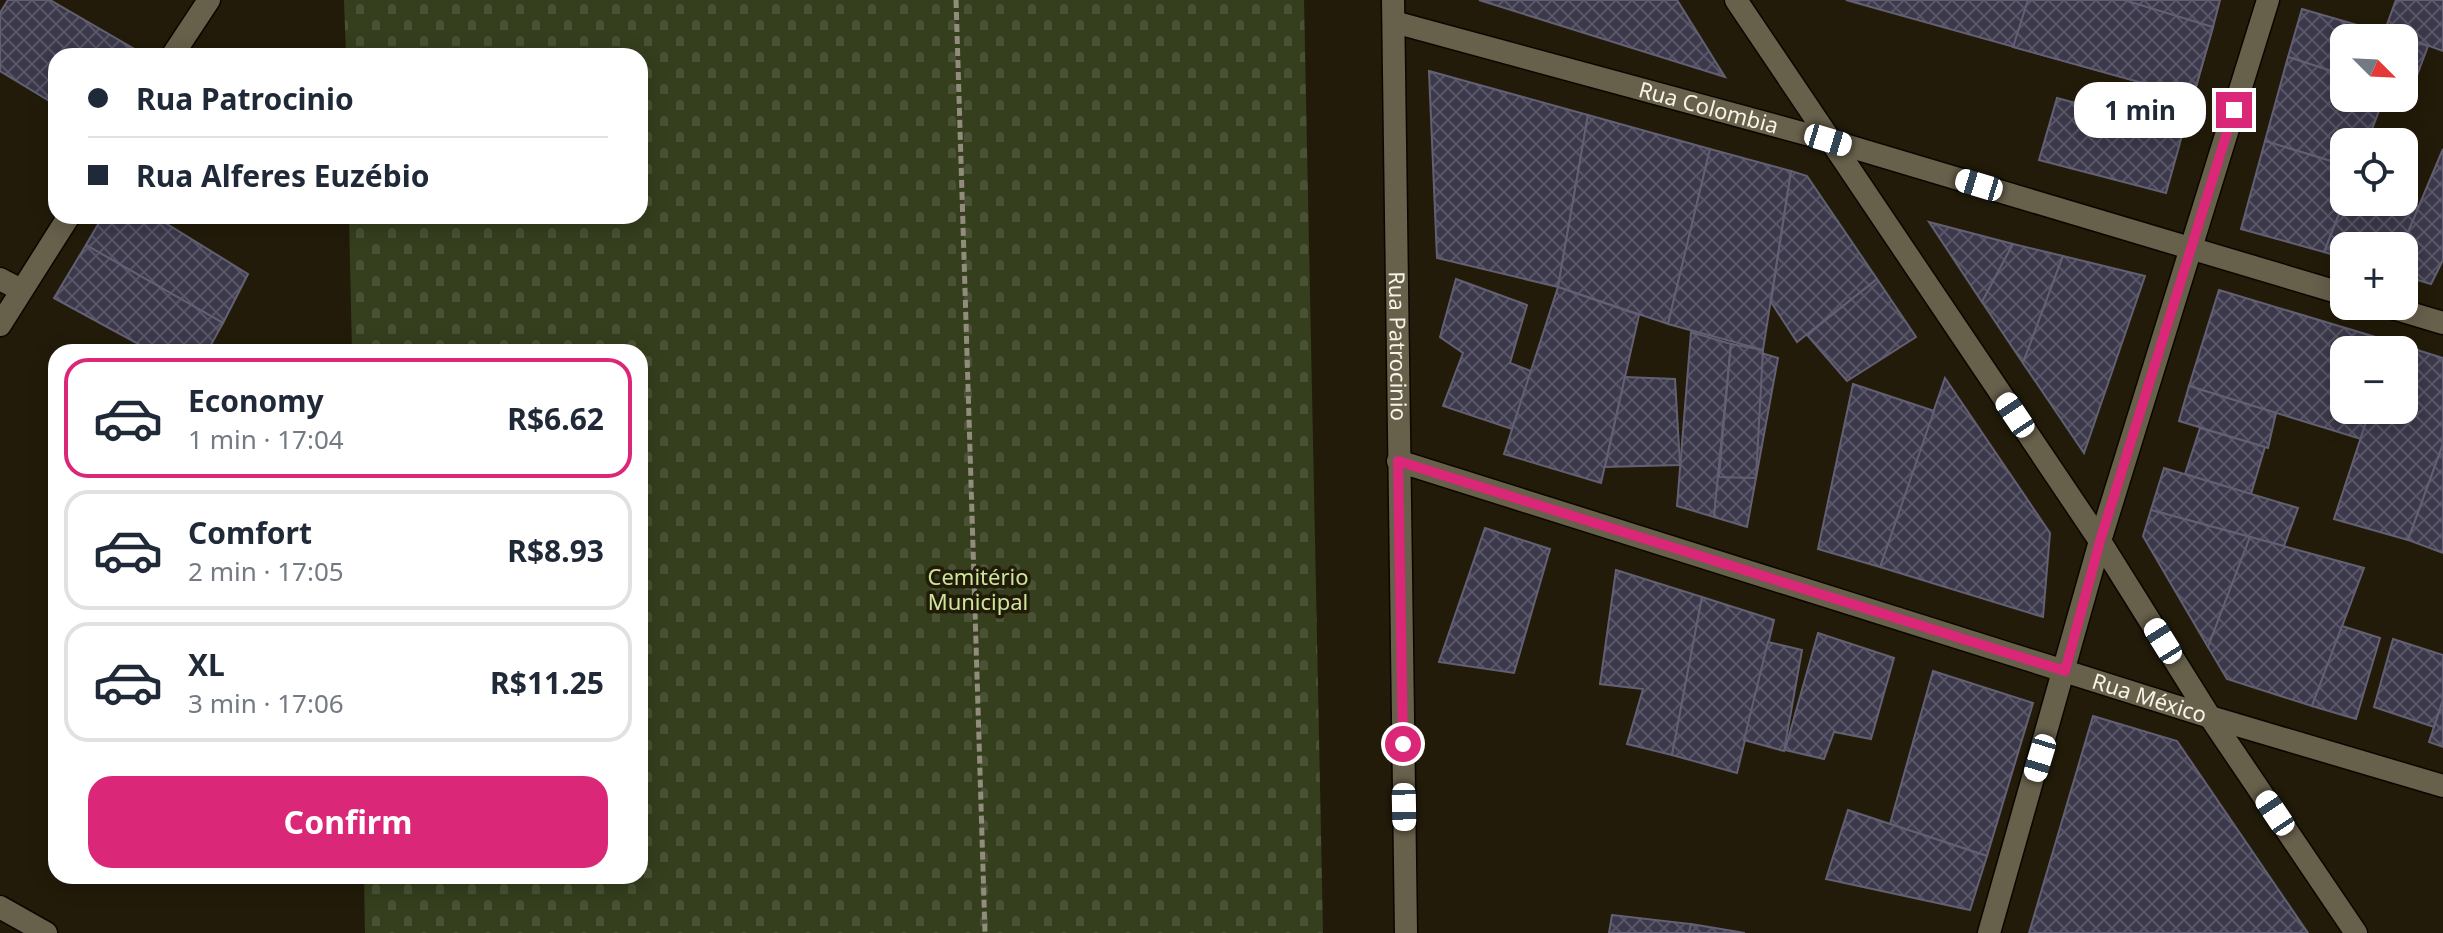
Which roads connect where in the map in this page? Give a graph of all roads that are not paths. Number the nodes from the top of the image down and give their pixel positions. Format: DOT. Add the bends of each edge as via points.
graph roads {
  1 [pos="209,0"];
  2 [pos="1736,0"];
  3 [pos="2268,0"];
  4 [pos="1394,11"];
  5 [pos="177,48"];
  6 [pos="1828,140"];
  7 [pos="64,224"];
  8 [pos="2191,248"];
  9 [pos="0,279"];
  10 [pos="21,290"];
  11 [pos="2330,290"];
  12 [pos="2418,316"];
  13 [pos="2443,323"];
  14 [pos="0,325"];
  15 [pos="1398,461"];
  16 [pos="2100,541"];
  17 [pos="2065,671"];
  18 [pos="2210,717"];
  19 [pos="2443,786"];
  20 [pos="0,907"];
  21 [pos="46,933"];
  22 [pos="1406,933"];
  23 [pos="1989,933"];
  24 [pos="2356,933"];
  1 -- 5 [label="street"];
  2 -- 6 [label="street"];
  3 -- 8 [label="street"];
  4 -- 6 [label="street, Rua Colombia"];
  4 -- 15 [label="street, Rua Patrocinio"];
  6 -- 8 [label="street, Rua Colombia"];
  6 -- 16 [label="street"];
  7 -- 10 [label="street"];
  8 -- 11 [label="street, Rua Colombia"];
  8 -- 16 [label="street"];
  9 -- 10 [label="street"];
  10 -- 14 [label="street"];
  12 -- 13 [label="street"];
  15 -- 17 [label="street, Rua México"];
  15 -- 22 [label="street, Rua Patrocinio"];
  16 -- 17 [label="street"];
  16 -- 18 [label="street"];
  17 -- 18 [label="street, Rua México"];
  17 -- 23 [label="street"];
  18 -- 19 [label="street, Rua México"];
  18 -- 24 [label="street"];
  20 -- 21 [label="street"];
}
